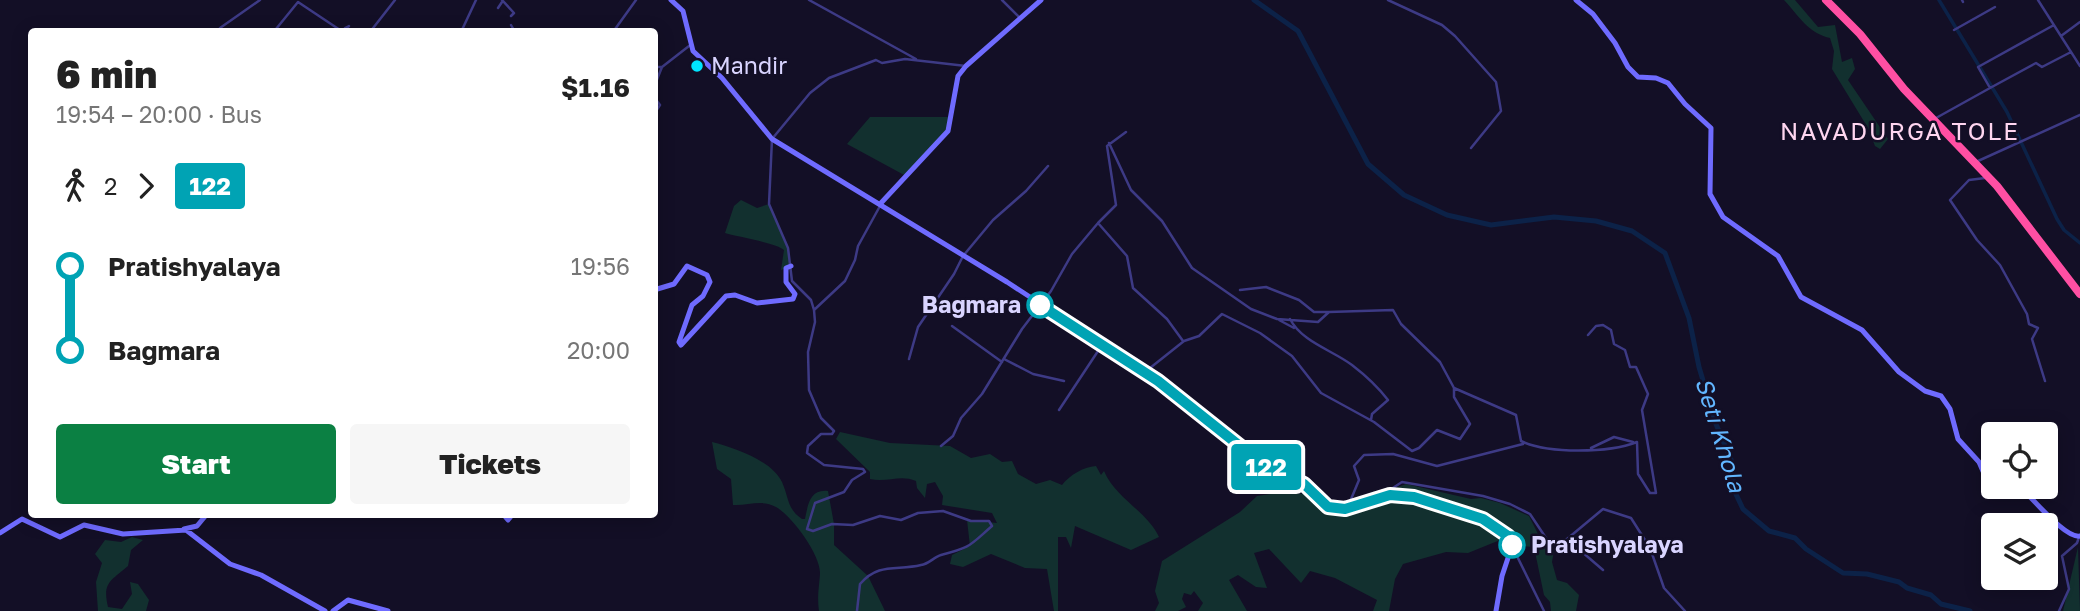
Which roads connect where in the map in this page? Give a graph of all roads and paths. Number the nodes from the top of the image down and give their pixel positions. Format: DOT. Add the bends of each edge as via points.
graph roads {
  1 [pos="260,0"];
  2 [pos="395,0"];
  3 [pos="476,0"];
  4 [pos="636,0"];
  5 [pos="671,0"];
  6 [pos="809,0"];
  7 [pos="1002,0"];
  8 [pos="1041,0"];
  9 [pos="1388,0"];
  10 [pos="1576,0"];
  11 [pos="1826,0"];
  12 [pos="2038,0"];
  13 [pos="502,1"];
  14 [pos="1995,7"];
  15 [pos="498,8"];
  16 [pos="511,16"];
  17 [pos="1021,19"];
  18 [pos="2080,22"];
  19 [pos="511,24"];
  20 [pos="2054,25"];
  21 [pos="220,28"];
  22 [pos="277,28"];
  23 [pos="339,28"];
  24 [pos="373,28"];
  25 [pos="463,28"];
  26 [pos="513,28"];
  27 [pos="616,28"];
  28 [pos="1954,30"];
  29 [pos="2061,36"];
  30 [pos="690,46"];
  31 [pos="2071,52"];
  32 [pos="918,60"];
  33 [pos="966,66"];
  34 [pos="2080,66"];
  35 [pos="658,67"];
  36 [pos="662,67"];
  37 [pos="658,77"];
  38 [pos="1990,88"];
  39 [pos="2080,115"];
  40 [pos="1933,119"];
  41 [pos="1126,132"];
  42 [pos="772,139"];
  43 [pos="1109,143"];
  44 [pos="1471,148"];
  45 [pos="1976,163"];
  46 [pos="1048,166"];
  47 [pos="1988,177"];
  48 [pos="881,203"];
  49 [pos="1097,223"];
  50 [pos="963,256"];
  51 [pos="791,266"];
  52 [pos="658,289"];
  53 [pos="1240,290"];
  54 [pos="2080,294"];
  55 [pos="1040,305"];
  56 [pos="814,310"];
  57 [pos="1329,312"];
  58 [pos="1277,319"];
  59 [pos="1290,319"];
  60 [pos="953,326"];
  61 [pos="1294,328"];
  62 [pos="1588,335"];
  63 [pos="1184,341"];
  64 [pos="1102,345"];
  65 [pos="909,359"];
  66 [pos="1003,361"];
  67 [pos="1145,372"];
  68 [pos="1064,381"];
  69 [pos="2045,381"];
  70 [pos="1454,388"];
  71 [pos="1059,410"];
  72 [pos="1371,420"];
  73 [pos="1637,442"];
  74 [pos="1524,443"];
  75 [pos="941,446"];
  76 [pos="1589,449"];
  77 [pos="1981,466"];
  78 [pos="1379,497"];
  79 [pos="2034,499"];
  80 [pos="1349,508"];
  81 [pos="204,518"];
  82 [pos="181,529"];
  83 [pos="0,533"];
  84 [pos="2079,536"];
  85 [pos="1567,539"];
  86 [pos="1512,545"];
  87 [pos="1603,570"];
  88 [pos="325,611"];
  89 [pos="332,611"];
  90 [pos="388,611"];
  91 [pos="857,611"];
  92 [pos="1496,611"];
  93 [pos="1544,611"];
  94 [pos="1685,611"];
  95 [pos="2059,611"];
  1 -- 21 [label="street"];
  2 -- 24 [label="street"];
  3 -- 25 [label="street"];
  4 -- 27 [label="street"];
  5 -- 30 [label="street" via="682,9"];
  6 -- 32 [label="street"];
  7 -- 17 [label="street"];
  8 -- 17 [label="street"];
  9 -- 44 [label="street" via="1446,28 1496,82 1501,111"];
  10 -- 77 [label="street" via="1593,14 1628,68 1638,77 1668,83 1711,128 1710,194 1723,216 1778,256 1801,297 1862,330 1899,372 1925,391 1941,396 1950,409 1958,439"];
  11 -- 40 [label="highway"];
  12 -- 20 [label="street"];
  13 -- 15 [label="street"];
  13 -- 16 [label="street" via="514,13"];
  14 -- 28 [label="street"];
  17 -- 33 [label="street"];
  18 -- 29 [label="street"];
  19 -- 26 [label="street"];
  20 -- 29 [label="street"];
  20 -- 38 [label="street" via="1978,67"];
  22 -- 23 [label="street" via="298,2"];
  29 -- 31 [label="street"];
  30 -- 36 [label="street"];
  30 -- 42 [label="street"];
  31 -- 34 [label="street"];
  31 -- 38 [label="street" via="2042,67 2036,63"];
  32 -- 33 [label="street"];
  32 -- 42 [label="street" via="876,60 829,78 810,93"];
  33 -- 48 [label="street" via="958,76 948,131"];
  35 -- 36 [label="street"];
  36 -- 37 [label="street"];
  38 -- 40 [label="street"];
  39 -- 45 [label="street"];
  40 -- 45 [label="highway"];
  41 -- 43 [label="street"];
  42 -- 48 [label="street"];
  42 -- 51 [label="street" via="769,204"];
  43 -- 49 [label="street" via="1118,202"];
  43 -- 58 [label="street" via="1131,190 1162,221 1192,268 1241,304"];
  45 -- 47 [label="highway"];
  46 -- 50 [label="street"];
  47 -- 54 [label="highway"];
  47 -- 69 [label="street" via="1969,180 1950,200 2000,265 2029,324 2038,328 2032,339"];
  48 -- 50 [label="street"];
  48 -- 56 [label="street" via="845,281"];
  49 -- 55 [label="street"];
  49 -- 63 [label="street" via="1127,256 1133,288"];
  50 -- 55 [label="street"];
  50 -- 65 [label="street" via="918,327"];
  51 -- 52 [label="street" via="786,268 786,276 793,299 757,303 726,296 681,345 692,305 710,282 707,275 687,266 674,285"];
  51 -- 56 [label="street" via="792,281 811,300"];
  53 -- 57 [label="street" via="1266,287 1299,300 1314,312"];
  55 -- 64 [label="street"];
  55 -- 66 [label="street"];
  56 -- 91 [label="street" via="808,352 810,390 821,418 834,432 819,436 807,453 824,464 866,472 844,492 816,503 807,529 943,511 967,520 989,521 992,526 959,552 940,555 924,565 874,571 860,584"];
  57 -- 59 [label="street" via="1318,322"];
  57 -- 70 [label="street" via="1392,310 1440,362"];
  58 -- 59 [label="street"];
  58 -- 61 [label="street"];
  59 -- 61 [label="street"];
  60 -- 66 [label="street"];
  61 -- 72 [label="street" via="1380,389 1388,400"];
  62 -- 73 [label="street" via="1596,326 1611,330 1630,367 1636,367 1641,376 1648,394 1642,410 1656,493 1650,493 1638,474"];
  63 -- 67 [label="street"];
  63 -- 72 [label="street" via="1199,336 1222,314 1261,332 1292,356 1321,393"];
  64 -- 67 [label="street"];
  64 -- 71 [label="street"];
  66 -- 68 [label="street"];
  66 -- 75 [label="street" via="953,436"];
  67 -- 80 [label="street" via="1265,466 1304,484 1328,507"];
  70 -- 72 [label="street" via="1454,397 1470,424 1460,439 1437,430 1412,451"];
  70 -- 74 [label="street" via="1516,415 1518,438"];
  73 -- 76 [label="street" via="1623,448"];
  73 -- 76 [label="street" via="1615,437"];
  74 -- 76 [label="street"];
  74 -- 80 [label="street" via="1437,466 1393,454 1364,456 1354,466 1359,480"];
  78 -- 80 [label="street"];
  78 -- 85 [label="street" via="1402,482 1483,496 1530,514 1549,544"];
  78 -- 86 [label="street" via="1414,497 1483,519 1508,536"];
  79 -- 84 [label="street" via="2062,530"];
  81 -- 82 [label="street" via="197,526"];
  82 -- 83 [label="street" via="123,534 84,525 60,537 22,519"];
  82 -- 88 [label="street" via="193,533 230,564 261,575"];
  84 -- 95 [label="street" via="2062,556 2069,589"];
  85 -- 87 [label="street"];
  85 -- 94 [label="street" via="1603,509 1631,518 1650,548 1664,588"];
  86 -- 92 [label="street"];
  86 -- 93 [label="street"];
  89 -- 90 [label="street" via="348,600"];
}
